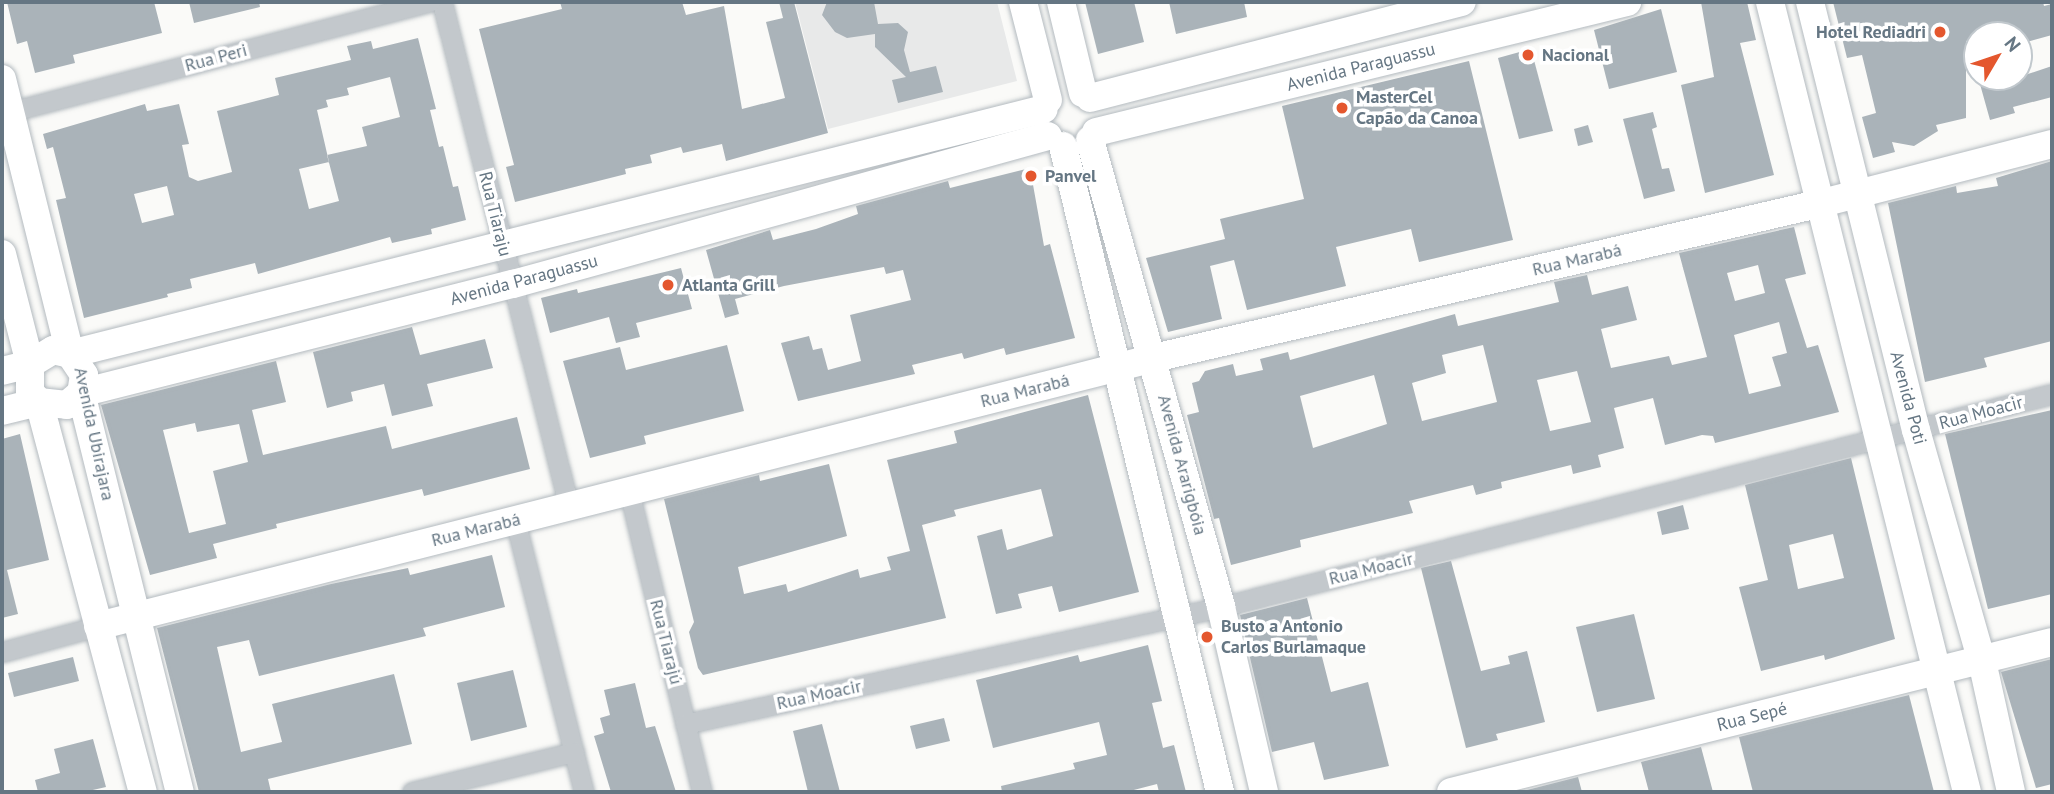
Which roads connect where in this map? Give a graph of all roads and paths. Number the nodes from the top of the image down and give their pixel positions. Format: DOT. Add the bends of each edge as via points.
graph roads {
  1 [pos="430,2"];
  2 [pos="442,2"];
  3 [pos="1023,2"];
  4 [pos="1061,2"];
  5 [pos="1462,2"];
  6 [pos="1627,2"];
  7 [pos="1770,2"];
  8 [pos="1810,2"];
  9 [pos="2,79"];
  10 [pos="1087,95"];
  11 [pos="6,113"];
  12 [pos="1065,127"];
  13 [pos="2052,144"];
  14 [pos="1856,193"];
  15 [pos="1822,203"];
  16 [pos="503,245"];
  17 [pos="2,254"];
  18 [pos="513,284"];
  19 [pos="70,354"];
  20 [pos="1154,358"];
  21 [pos="30,364"];
  22 [pos="1114,368"];
  23 [pos="2,371"];
  24 [pos="81,393"];
  25 [pos="2052,394"];
  26 [pos="39,402"];
  27 [pos="2,411"];
  28 [pos="1916,430"];
  29 [pos="1877,442"];
  30 [pos="629,491"];
  31 [pos="569,507"];
  32 [pos="515,520"];
  33 [pos="1221,607"];
  34 [pos="136,616"];
  35 [pos="1178,617"];
  36 [pos="98,626"];
  37 [pos="2052,642"];
  38 [pos="2,652"];
  39 [pos="1982,661"];
  40 [pos="1937,671"];
  41 [pos="685,724"];
  42 [pos="574,752"];
  43 [pos="143,792"];
  44 [pos="180,792"];
  45 [pos="412,792"];
  46 [pos="584,792"];
  47 [pos="702,792"];
  48 [pos="1220,792"];
  49 [pos="1264,792"];
  50 [pos="1451,792"];
  51 [pos="1967,792"];
  52 [pos="2011,792"];
  1 -- 11 [label="street, Rua Peri"];
  2 -- 16 [label="street, Rua Tiaraju"];
  3 -- 12 [label="main road"];
  4 -- 10 [label="main road"];
  5 -- 10 [label="main road"];
  6 -- 12 [label="main road, Avenida Paraguassu"];
  7 -- 15 [label="main road"];
  8 -- 14 [label="main road, Avenida Poti"];
  9 -- 11 [label="main road, Avenida Ubirajara"];
  10 -- 12 [label="main road" via="1099,114"];
  10 -- 12 [label="main road" via="1064,90"];
  11 -- 19 [label="main road, Avenida Ubirajara"];
  12 -- 16 [label="main road, Avenida Paraguassu"];
  12 -- 18 [label="main road, Avenida Paraguassu"];
  12 -- 20 [label="main road, Avenida Ararigbóia"];
  12 -- 22 [label="main road"];
  13 -- 14 [label="main road, Rua Marabá"];
  14 -- 15 [label="main road, Rua Marabá"];
  14 -- 28 [label="main road, Avenida Poti"];
  15 -- 20 [label="main road, Rua Marabá"];
  15 -- 29 [label="main road"];
  16 -- 18 [label="street, Rua Tiaraju"];
  16 -- 19 [label="main road, Avenida Paraguassu"];
  17 -- 21 [label="main road"];
  18 -- 24 [label="main road, Avenida Paraguassu"];
  18 -- 31 [label="street, Rua Tiaraju"];
  19 -- 21 [label="main road, Avenida Paraguassu" via="44,352"];
  19 -- 24 [label="main road, Avenida Ubirajara" via="82,367"];
  20 -- 22 [label="main road, Rua Marabá"];
  20 -- 33 [label="main road, Avenida Ararigbóia"];
  21 -- 23 [label="main road, Avenida Paraguassu"];
  21 -- 26 [label="main road" via="27,378"];
  22 -- 30 [label="main road, Rua Marabá"];
  22 -- 35 [label="main road"];
  24 -- 26 [label="main road, Avenida Paraguassu" via="67,405"];
  24 -- 34 [label="main road, Avenida Ubirajara"];
  25 -- 28 [label="street, Rua Moacir"];
  26 -- 27 [label="main road, Avenida Paraguassu"];
  26 -- 36 [label="main road"];
  28 -- 29 [label="street, Rua Moacir"];
  28 -- 39 [label="main road, Avenida Poti"];
  29 -- 33 [label="street, Rua Moacir"];
  29 -- 40 [label="main road"];
  30 -- 31 [label="main road, Rua Marabá"];
  30 -- 41 [label="street, Rua Tiarajú"];
  31 -- 32 [label="main road, Rua Marabá"];
  32 -- 34 [label="main road, Rua Marabá"];
  32 -- 42 [label="street"];
  33 -- 35 [label="street, Rua Moacir"];
  33 -- 49 [label="main road, Avenida Ararigbóia"];
  34 -- 36 [label="main road, Rua Marabá"];
  34 -- 44 [label="main road, Avenida Ubirajara"];
  35 -- 41 [label="street, Rua Moacir"];
  35 -- 48 [label="main road"];
  36 -- 38 [label="street, Rua Marabá"];
  36 -- 43 [label="main road"];
  37 -- 39 [label="main road, Rua Sepé"];
  39 -- 40 [label="main road, Rua Sepé"];
  39 -- 52 [label="main road, Avenida Poti"];
  40 -- 50 [label="main road, Rua Sepé"];
  40 -- 51 [label="main road"];
  41 -- 47 [label="street, Rua Tiarajú"];
  42 -- 45 [label="street"];
  42 -- 46 [label="street"];
}
